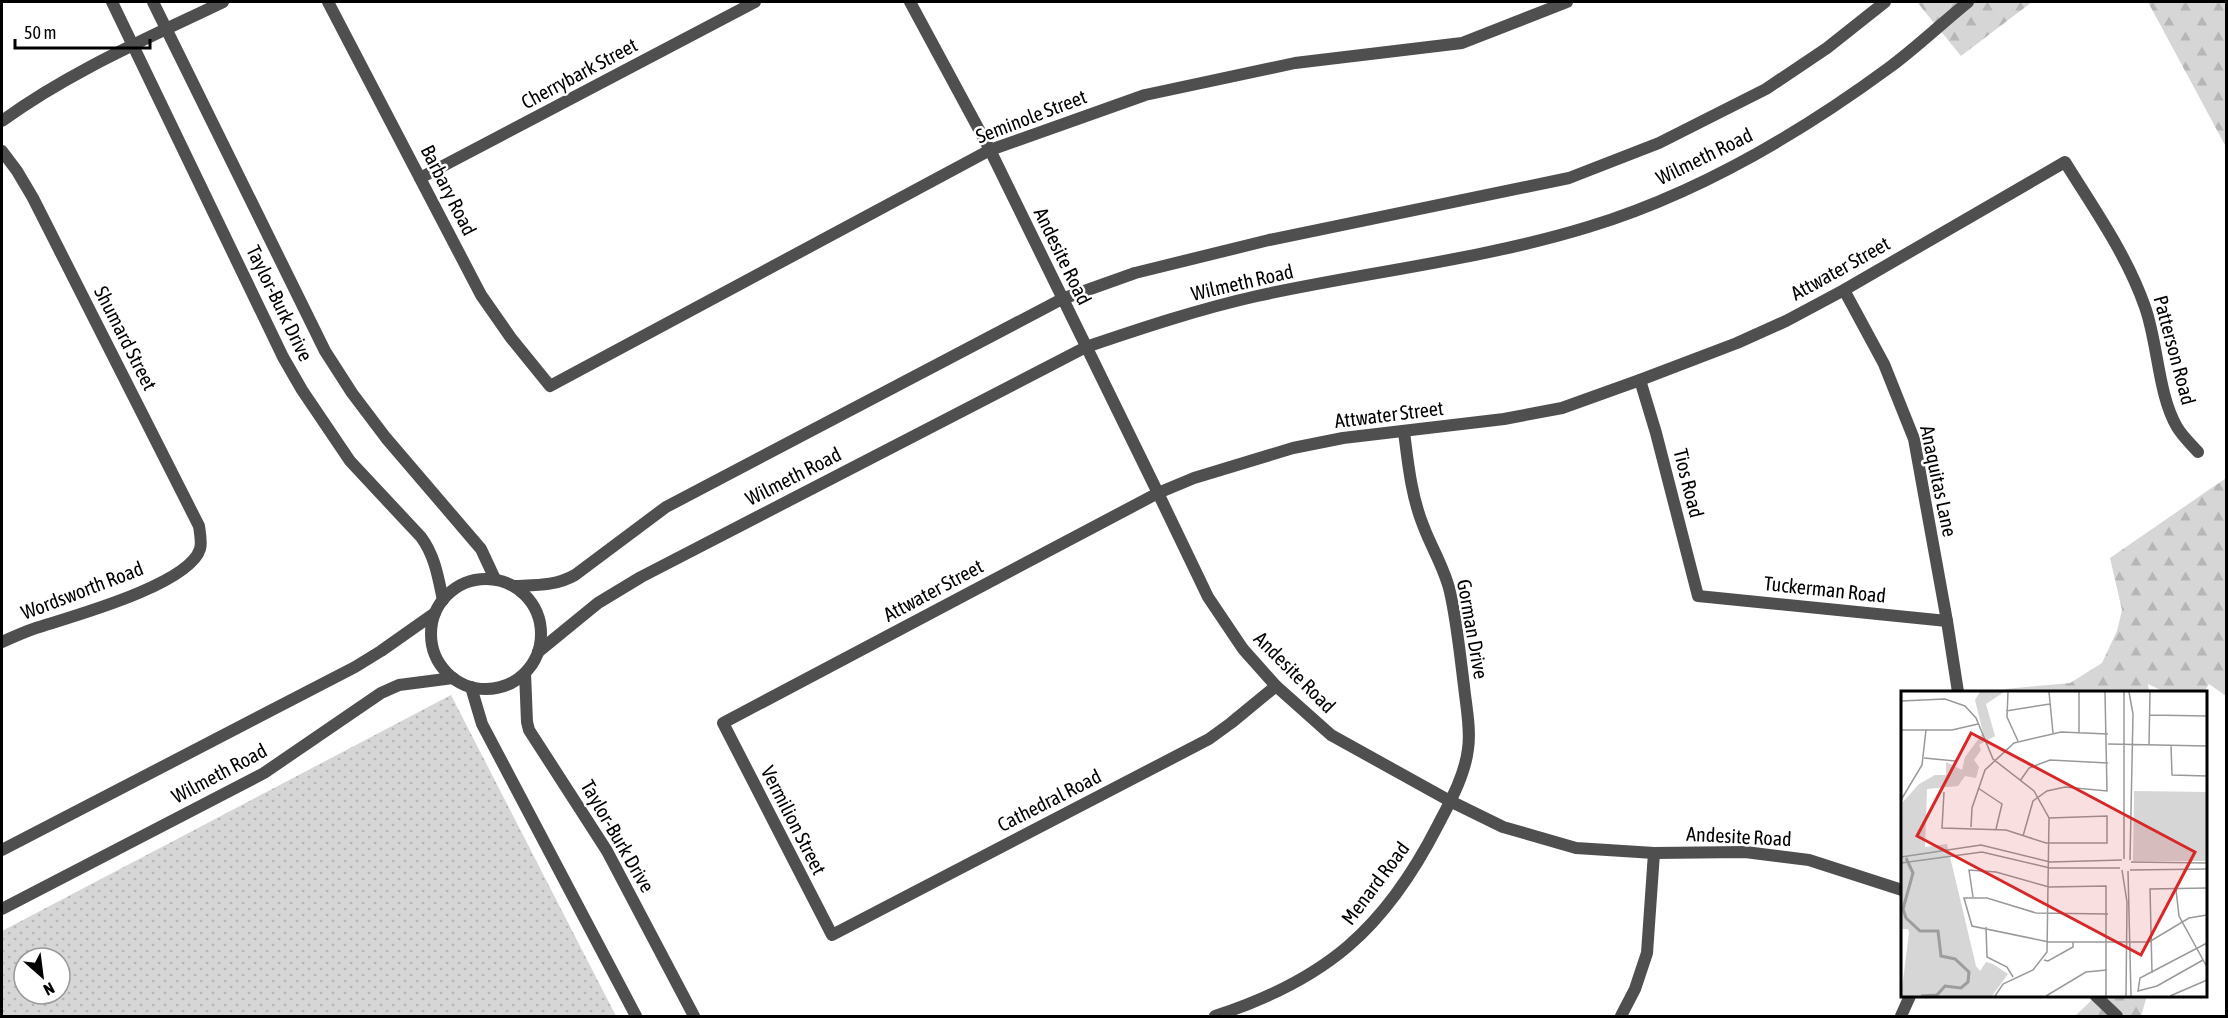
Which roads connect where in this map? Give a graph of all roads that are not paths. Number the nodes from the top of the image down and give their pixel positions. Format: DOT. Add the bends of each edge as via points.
graph roads {
  1 [pos="112,2"];
  2 [pos="153,2"];
  3 [pos="223,2"];
  4 [pos="328,2"];
  5 [pos="755,2"];
  6 [pos="910,2"];
  7 [pos="1567,2"];
  8 [pos="1886,2"];
  9 [pos="1968,2"];
  10 [pos="167,29"];
  11 [pos="134,45"];
  12 [pos="2,121"];
  13 [pos="990,150"];
  14 [pos="2,151"];
  15 [pos="2065,162"];
  16 [pos="420,178"];
  17 [pos="1844,290"];
  18 [pos="1062,299"];
  19 [pos="1086,348"];
  20 [pos="1640,380"];
  21 [pos="550,386"];
  22 [pos="1404,432"];
  23 [pos="2198,452"];
  24 [pos="1158,493"];
  25 [pos="200,549"];
  26 [pos="495,579"];
  27 [pos="514,586"];
  28 [pos="1698,596"];
  29 [pos="443,600"];
  30 [pos="435,613"];
  31 [pos="1947,621"];
  32 [pos="2,642"];
  33 [pos="538,652"];
  34 [pos="525,673"];
  35 [pos="453,678"];
  36 [pos="1276,686"];
  37 [pos="471,687"];
  38 [pos="1958,691"];
  39 [pos="723,723"];
  40 [pos="1450,801"];
  41 [pos="2,850"];
  42 [pos="1654,853"];
  43 [pos="1901,890"];
  44 [pos="2,909"];
  45 [pos="832,935"];
  46 [pos="1910,997"];
  47 [pos="2097,997"];
  48 [pos="636,1017"];
  49 [pos="694,1017"];
  50 [pos="1215,1017"];
  51 [pos="1621,1017"];
  52 [pos="1901,1017"];
  53 [pos="2117,1017"];
  1 -- 11 [label="street, Taylor-Burk Drive"];
  2 -- 10 [label="street, Taylor-Burk Drive"];
  3 -- 10 [label="street"];
  4 -- 16 [label="street, Barbary Road"];
  5 -- 16 [label="street, Cherrybark Street"];
  6 -- 13 [label="street, Andesite Road"];
  7 -- 13 [label="street, Seminole Street" via="1462,43 1295,63 1145,95"];
  8 -- 18 [label="street, Wilmeth Road" via="1766,89 1659,143 1569,178 1269,240 1135,273"];
  9 -- 19 [label="street, Wilmeth Road" via="1892,66 1805,126 1693,187 1589,226 1497,250 1256,296 1164,320"];
  10 -- 11 [label="street"];
  10 -- 26 [label="street, Taylor-Burk Drive" via="325,351 386,438 481,549"];
  11 -- 12 [label="street" via="28,102"];
  11 -- 29 [label="street, Taylor-Burk Drive" via="283,357 350,461 430,549"];
  13 -- 18 [label="street, Andesite Road"];
  13 -- 21 [label="street, Seminole Street"];
  14 -- 25 [label="street, Shumard Street" via="33,198 199,526"];
  15 -- 17 [label="street, Attwater Street"];
  15 -- 23 [label="street, Patterson Road" via="2124,259 2146,308 2175,424"];
  16 -- 21 [label="street, Barbary Road" via="481,295"];
  17 -- 20 [label="street, Attwater Street" via="1737,343"];
  17 -- 31 [label="street, Anaquitas Lane" via="1884,364 1914,439"];
  18 -- 19 [label="street, Andesite Road"];
  18 -- 27 [label="street, Wilmeth Road" via="666,507 564,581"];
  19 -- 24 [label="street, Andesite Road"];
  19 -- 33 [label="street, Wilmeth Road" via="641,577 598,603"];
  20 -- 22 [label="street, Attwater Street" via="1562,408"];
  20 -- 28 [label="street, Tios Road"];
  22 -- 24 [label="street, Attwater Street" via="1293,448"];
  22 -- 40 [label="street, Gorman Drive" via="1413,498 1449,589 1468,716 1468,750"];
  24 -- 36 [label="street, Andesite Road" via="1208,597 1243,649"];
  24 -- 39 [label="street, Attwater Street"];
  25 -- 32 [label="street, Wordsworth Road" via="183,570 127,598"];
  26 -- 27 [label="street"];
  26 -- 29 [label="street" via="466,583"];
  27 -- 33 [label="street" via="535,608 540,622"];
  28 -- 31 [label="street, Tuckerman Road"];
  29 -- 30 [label="street"];
  30 -- 35 [label="street" via="433,648"];
  30 -- 41 [label="street, Wilmeth Road" via="355,667"];
  31 -- 38 [label="street, Anaquitas Lane"];
  33 -- 34 [label="street"];
  34 -- 37 [label="street" via="500,687"];
  34 -- 49 [label="street, Taylor-Burk Drive" via="526,722 533,737 607,850"];
  35 -- 37 [label="street"];
  35 -- 44 [label="street, Wilmeth Road" via="399,685 381,693 264,773"];
  36 -- 40 [label="street, Andesite Road" via="1331,735"];
  36 -- 45 [label="street, Cathedral Road" via="1209,739"];
  37 -- 48 [label="street" via="482,723"];
  39 -- 45 [label="street, Vermilion Street"];
  40 -- 42 [label="street, Andesite Road" via="1503,827 1575,848"];
  40 -- 50 [label="street, Menard Road" via="1404,884 1353,943 1281,991"];
  42 -- 43 [label="street, Andesite Road" via="1745,852 1809,860"];
  42 -- 51 [label="street" via="1647,953"];
  46 -- 52 [label="street"];
  47 -- 53 [label="street"];
}
